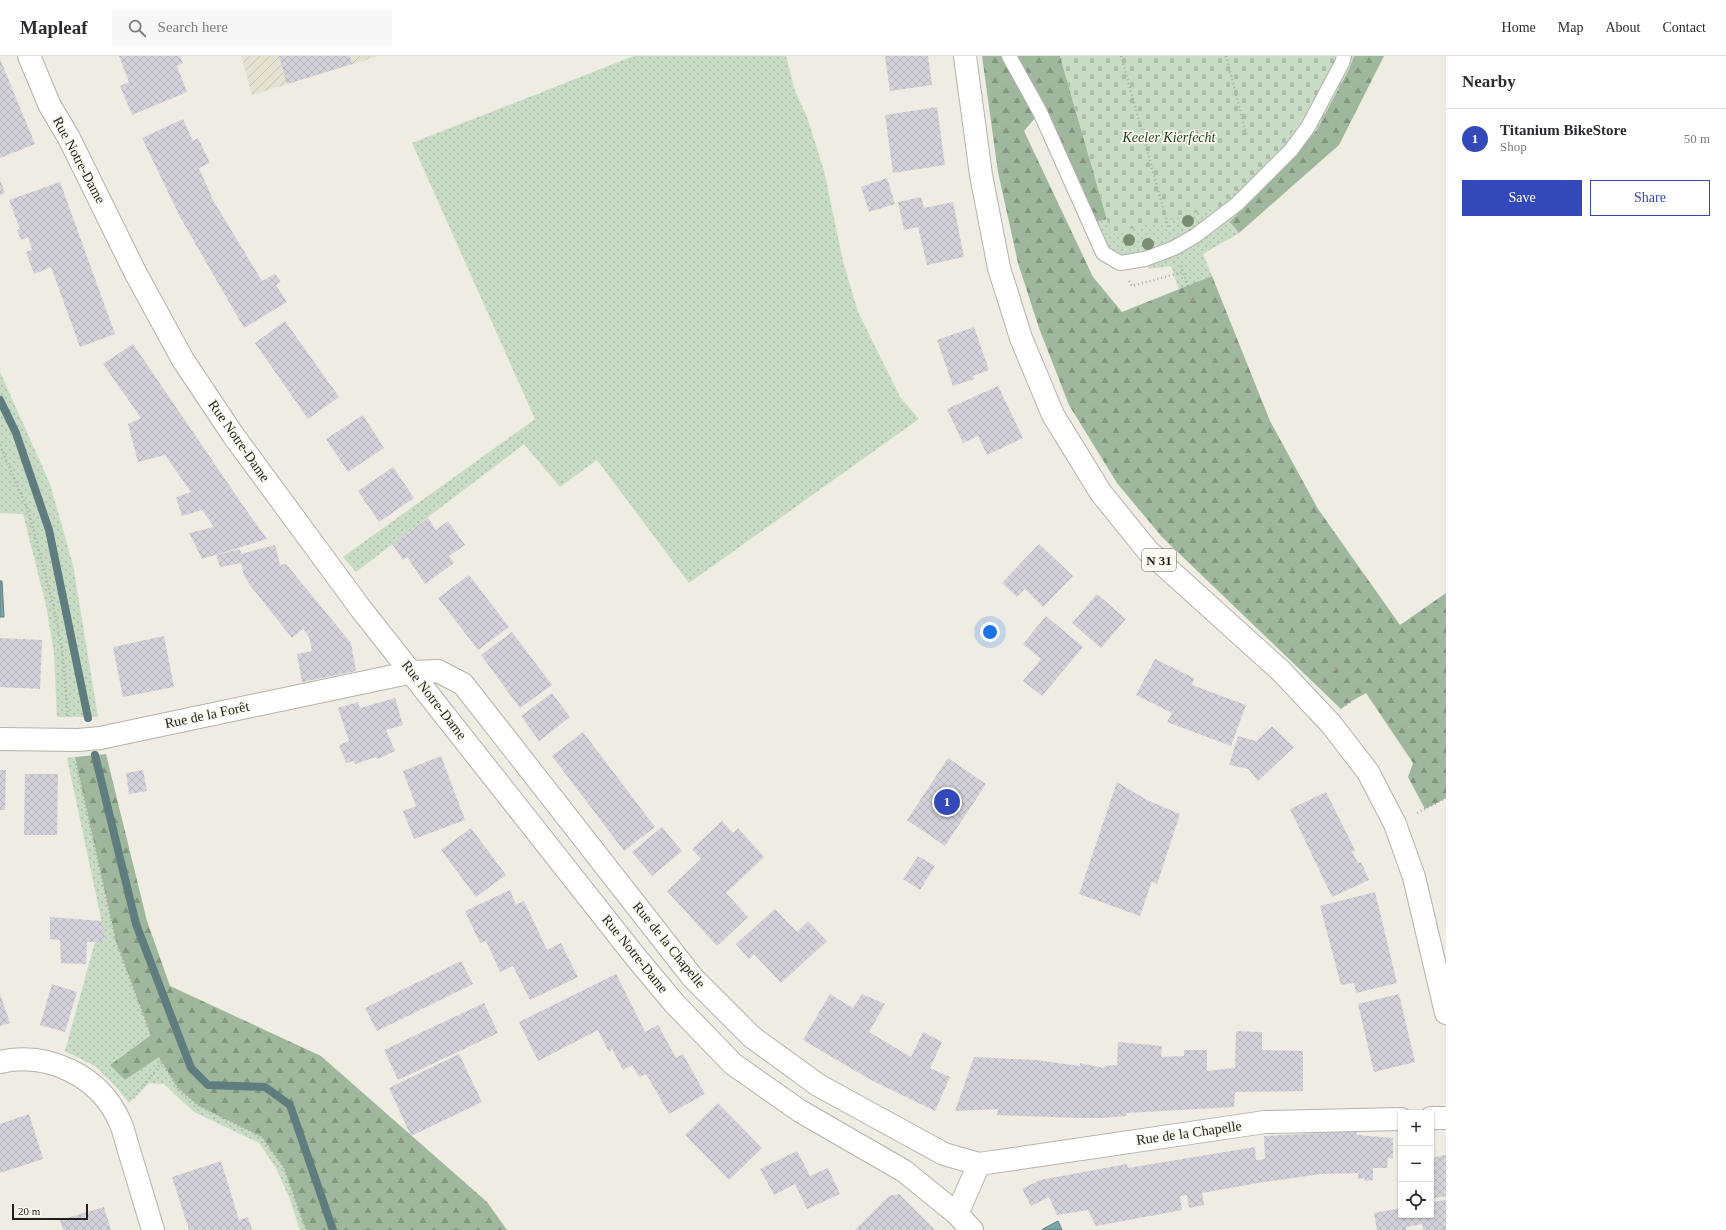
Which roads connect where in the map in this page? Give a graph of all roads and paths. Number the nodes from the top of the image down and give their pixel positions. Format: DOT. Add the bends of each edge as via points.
graph roads {
  1 [pos="29,56"];
  2 [pos="965,56"];
  3 [pos="1009,56"];
  4 [pos="1121,56"];
  5 [pos="1226,56"];
  6 [pos="1344,56"];
  7 [pos="1247,137"];
  8 [pos="1174,248"];
  9 [pos="1189,289"];
  10 [pos="0,445"];
  11 [pos="413,672"];
  12 [pos="1331,724"];
  13 [pos="0,739"];
  14 [pos="70,740"];
  15 [pos="1446,798"];
  16 [pos="1394,824"];
  17 [pos="1446,1013"];
  18 [pos="0,1062"];
  19 [pos="162,1062"];
  20 [pos="117,1116"];
  21 [pos="1434,1118"];
  22 [pos="1446,1118"];
  23 [pos="1398,1119"];
  24 [pos="979,1164"];
  25 [pos="957,1214"];
  26 [pos="153,1230"];
  27 [pos="306,1230"];
  28 [pos="972,1230"];
  1 -- 11 [label="street, Rue Notre-Dame" via="50,106 70,138 135,272 183,360 233,435 361,609"];
  2 -- 12 [label="street, N 31" via="981,175 999,268 1021,338 1053,415 1100,493 1148,551 1281,671"];
  3 -- 8 [label="lane" via="1040,112 1103,253 1120,263 1145,259"];
  4 -- 8 [label="path"];
  5 -- 7 [label="path"];
  6 -- 8 [label="lane" via="1308,126 1291,150 1237,204 1195,236"];
  9 -- 12 [label="path" via="1272,528 1350,702 1341,709"];
  10 -- 14 [label="path" via="29,513 53,604 62,649"];
  11 -- 14 [label="street, Rue de la Forêt" via="106,736"];
  11 -- 24 [label="street, Rue de la Chapelle" via="438,671 463,684 693,978 752,1037 818,1085 944,1154"];
  11 -- 25 [label="street, Rue Notre-Dame" via="634,955 674,1003 733,1064 800,1111 904,1171"];
  12 -- 16 [label="street, N 31" via="1368,772"];
  13 -- 14 [label="street, Rue de la Forêt"];
  14 -- 19 [label="path" via="116,941"];
  15 -- 16 [label="path"];
  16 -- 17 [label="street, N 31" via="1414,877"];
  18 -- 20 [label="street" via="13,1059 39,1060 63,1066 87,1080 106,1099"];
  19 -- 20 [label="path" via="139,1093"];
  19 -- 27 [label="path" via="178,1088 199,1106 262,1137 284,1168"];
  20 -- 26 [label="street"];
  21 -- 22 [label="street"];
  23 -- 24 [label="street, Rue de la Chapelle" via="1265,1122"];
  24 -- 25 [label="street"];
  25 -- 28 [label="street, Rue Notre-Dame"];
}
